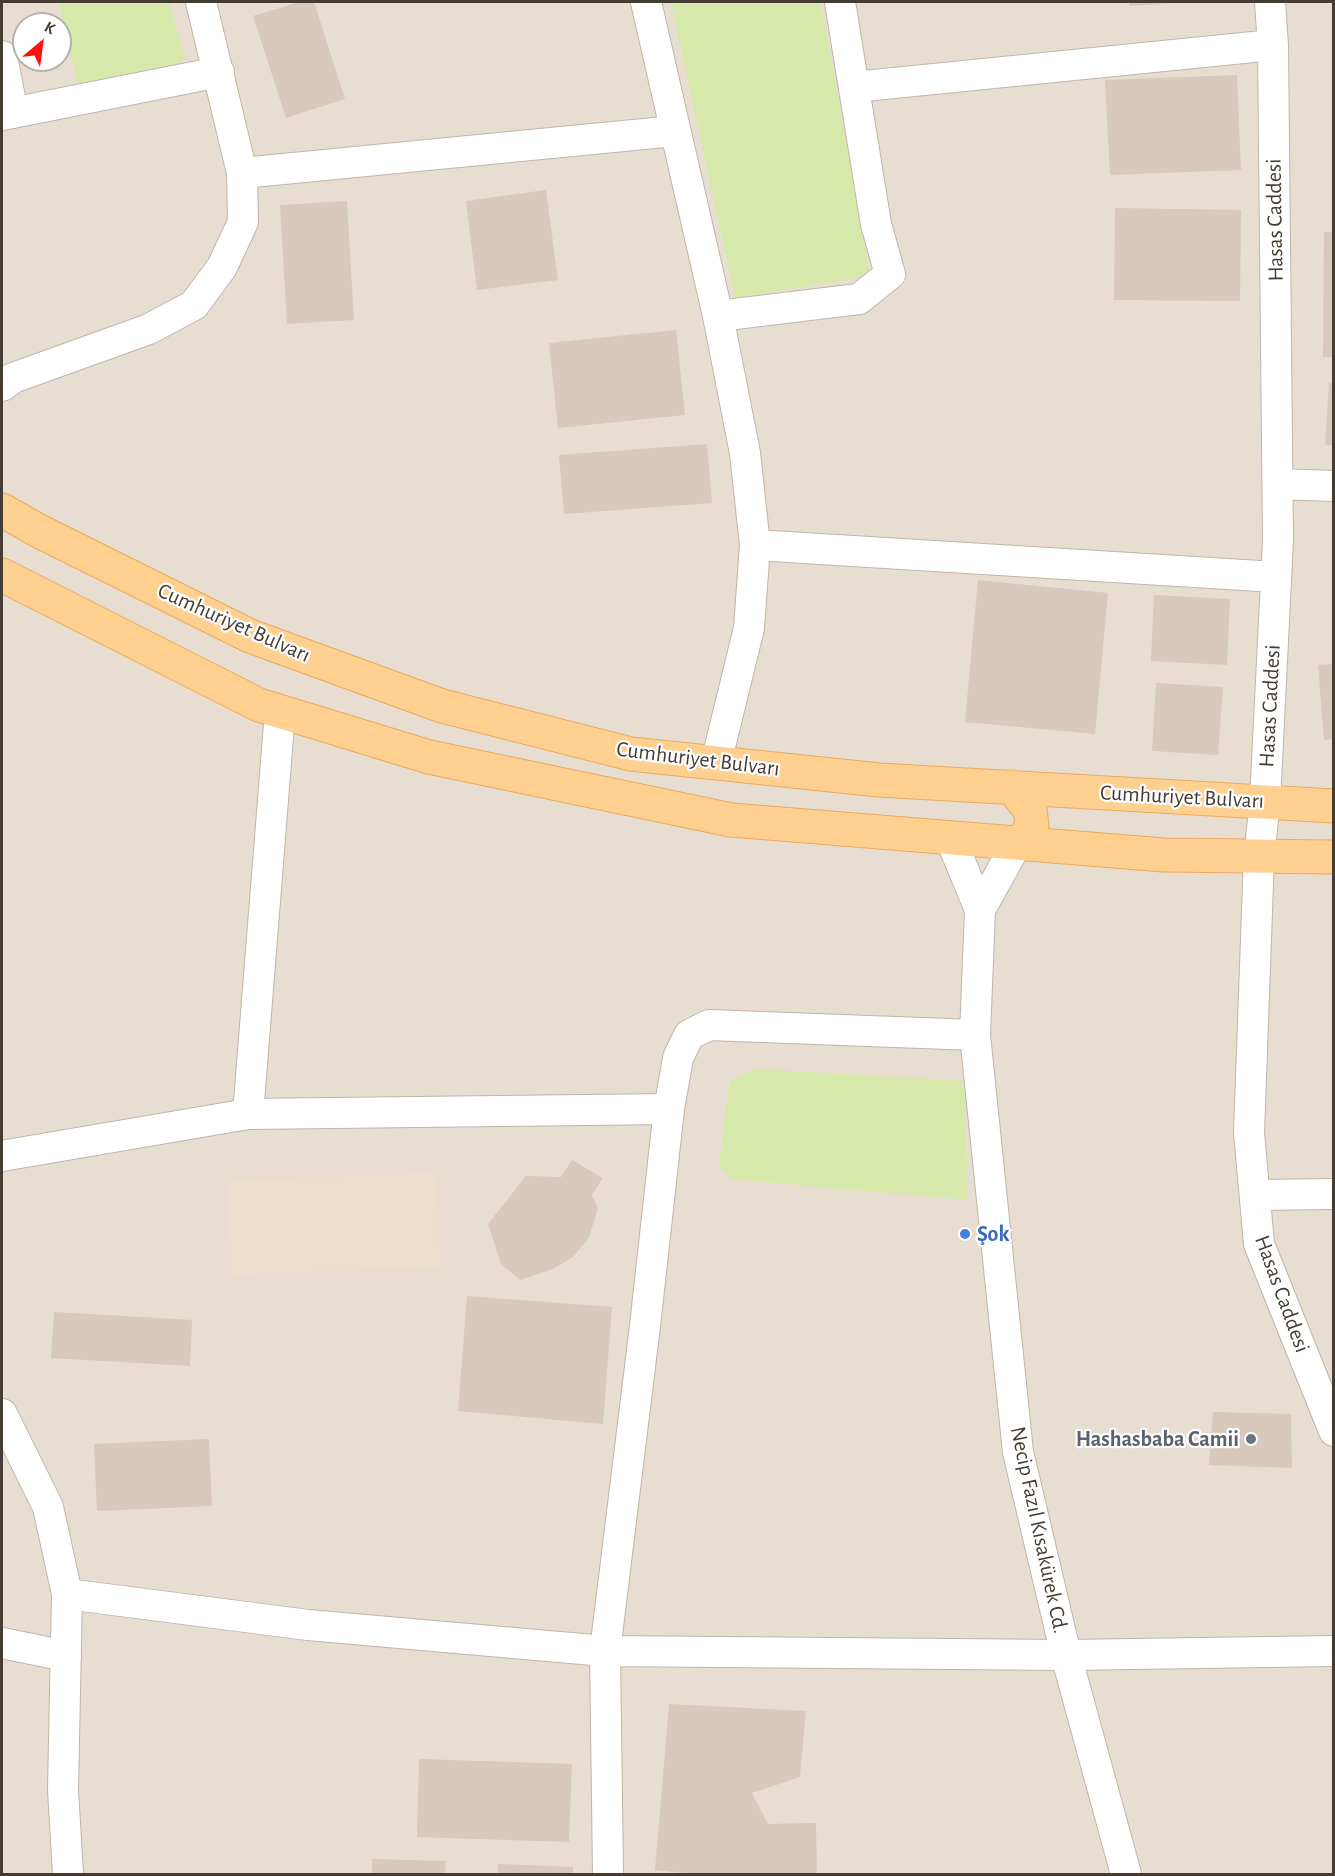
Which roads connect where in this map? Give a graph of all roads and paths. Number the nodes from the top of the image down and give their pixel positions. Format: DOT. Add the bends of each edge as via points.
graph roads {
  1 [pos="201,2"];
  2 [pos="646,2"];
  3 [pos="840,2"];
  4 [pos="1270,2"];
  5 [pos="1273,45"];
  6 [pos="2,56"];
  7 [pos="219,72"];
  8 [pos="854,87"];
  9 [pos="7,114"];
  10 [pos="675,131"];
  11 [pos="242,172"];
  12 [pos="718,316"];
  13 [pos="2,386"];
  14 [pos="1278,484"];
  15 [pos="1334,486"];
  16 [pos="2,510"];
  17 [pos="755,545"];
  18 [pos="2,575"];
  19 [pos="1276,577"];
  20 [pos="280,712"];
  21 [pos="716,763"];
  22 [pos="957,784"];
  23 [pos="1012,787"];
  24 [pos="1265,802"];
  25 [pos="1334,806"];
  26 [pos="950,837"];
  27 [pos="1017,843"];
  28 [pos="1259,856"];
  29 [pos="1334,857"];
  30 [pos="981,910"];
  31 [pos="975,1035"];
  32 [pos="669,1109"];
  33 [pos="248,1114"];
  34 [pos="2,1156"];
  35 [pos="1334,1194"];
  36 [pos="1255,1195"];
  37 [pos="1321,1370"];
  38 [pos="2,1414"];
  39 [pos="1334,1431"];
  40 [pos="67,1594"];
  41 [pos="2,1643"];
  42 [pos="1334,1651"];
  43 [pos="605,1652"];
  44 [pos="1066,1655"];
  45 [pos="66,1656"];
  46 [pos="68,1875"];
  47 [pos="608,1875"];
  48 [pos="1126,1875"];
  1 -- 7 [label="street"];
  2 -- 10 [label="street"];
  3 -- 8 [label="street"];
  4 -- 5 [label="street, Hasas Caddesi"];
  5 -- 8 [label="street"];
  5 -- 14 [label="street, Hasas Caddesi"];
  6 -- 9 [label="street"];
  7 -- 9 [label="street"];
  7 -- 11 [label="street"];
  8 -- 12 [label="street" via="876,224 890,274 859,299"];
  10 -- 11 [label="street"];
  10 -- 12 [label="street"];
  11 -- 13 [label="street" via="243,222 222,267 194,305 149,330 13,378"];
  12 -- 17 [label="street" via="745,453"];
  14 -- 15 [label="street"];
  14 -- 19 [label="street, Hasas Caddesi"];
  16 -- 21 [label="main road, Cumhuriyet Bulvarı" via="250,636 442,706 631,754"];
  17 -- 19 [label="street"];
  17 -- 21 [label="street" via="749,628"];
  18 -- 20 [label="main road, Cumhuriyet Bulvarı" via="259,705"];
  19 -- 24 [label="street, Hasas Caddesi"];
  20 -- 26 [label="main road, Cumhuriyet Bulvarı" via="429,757 731,820"];
  20 -- 33 [label="street"];
  21 -- 22 [label="main road, Cumhuriyet Bulvarı"];
  22 -- 23 [label="main road, Cumhuriyet Bulvarı"];
  22 -- 26 [label="main road" via="943,795 937,807 937,821"];
  23 -- 24 [label="main road, Cumhuriyet Bulvarı"];
  23 -- 27 [label="main road" via="1030,810 1032,825"];
  24 -- 25 [label="main road, Cumhuriyet Bulvarı"];
  24 -- 28 [label="street, Hasas Caddesi"];
  26 -- 27 [label="main road, Cumhuriyet Bulvarı"];
  26 -- 30 [label="street"];
  27 -- 28 [label="main road, Cumhuriyet Bulvarı" via="1164,855"];
  27 -- 30 [label="street"];
  28 -- 29 [label="main road, Cumhuriyet Bulvarı"];
  28 -- 36 [label="street, Hasas Caddesi" via="1249,1133"];
  30 -- 31 [label="street, Necip Fazıl Kısakürek Cd."];
  31 -- 32 [label="street" via="709,1025 689,1035 678,1058"];
  31 -- 44 [label="street, Necip Fazıl Kısakürek Cd." via="1018,1452"];
  32 -- 33 [label="street"];
  32 -- 43 [label="street"];
  33 -- 34 [label="street"];
  35 -- 36 [label="street"];
  36 -- 37 [label="street, Hasas Caddesi" via="1259,1245"];
  37 -- 39 [label="street, Hasas Caddesi"];
  38 -- 40 [label="street" via="48,1507"];
  40 -- 43 [label="street" via="308,1625"];
  40 -- 45 [label="street"];
  41 -- 45 [label="street"];
  42 -- 44 [label="street"];
  43 -- 44 [label="street"];
  43 -- 47 [label="street"];
  44 -- 48 [label="street, Necip Fazıl Kısakürek Cd."];
  45 -- 46 [label="street" via="63,1790"];
}
